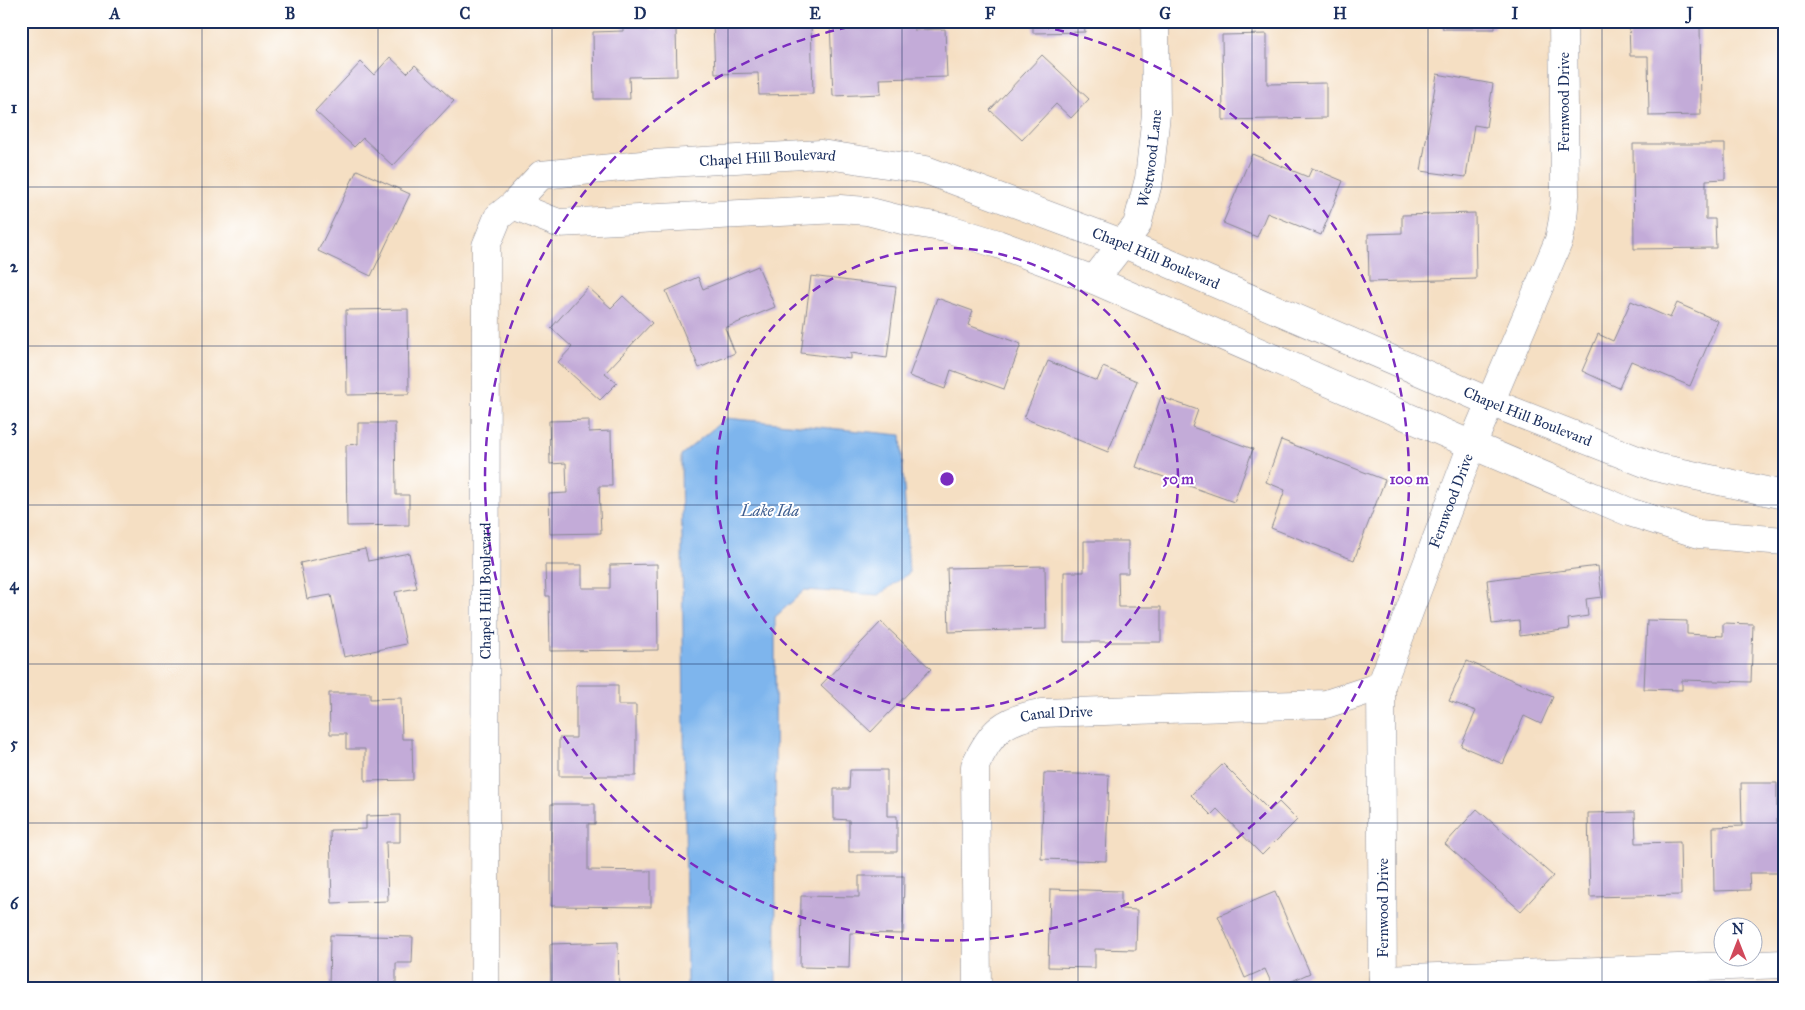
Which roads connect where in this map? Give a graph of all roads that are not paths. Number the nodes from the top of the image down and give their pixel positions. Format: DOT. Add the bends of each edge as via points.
graph roads {
  1 [pos="1155,21"];
  2 [pos="1563,21"];
  3 [pos="513,205"];
  4 [pos="1122,243"];
  5 [pos="1094,280"];
  6 [pos="1490,402"];
  7 [pos="1472,445"];
  8 [pos="1784,495"];
  9 [pos="1784,541"];
  10 [pos="1381,686"];
  11 [pos="1784,964"];
  12 [pos="1383,984"];
  13 [pos="485,989"];
  14 [pos="977,989"];
  1 -- 4 [label="street, Westwood Lane" via="1156,114 1149,179 1137,225"];
  2 -- 6 [label="street, Fernwood Drive" via="1565,195 1559,240"];
  3 -- 4 [label="street, Chapel Hill Boulevard" via="541,175 652,164 821,154 926,170"];
  3 -- 5 [label="street" via="558,223 840,209 867,211 946,228"];
  3 -- 13 [label="street, Chapel Hill Boulevard" via="498,217 486,246"];
  4 -- 5 [label="street, Westwood Lane"];
  4 -- 6 [label="street, Chapel Hill Boulevard"];
  5 -- 7 [label="street"];
  6 -- 7 [label="street, Fernwood Drive"];
  6 -- 8 [label="street, Chapel Hill Boulevard" via="1655,466"];
  7 -- 9 [label="street" via="1629,512 1699,534"];
  7 -- 10 [label="street, Fernwood Drive"];
  10 -- 12 [label="street, Fernwood Drive"];
  10 -- 14 [label="street, Canal Drive" via="1326,704 1041,713 1019,717 1000,729 985,745 975,766"];
  11 -- 12 [label="street"];
}
